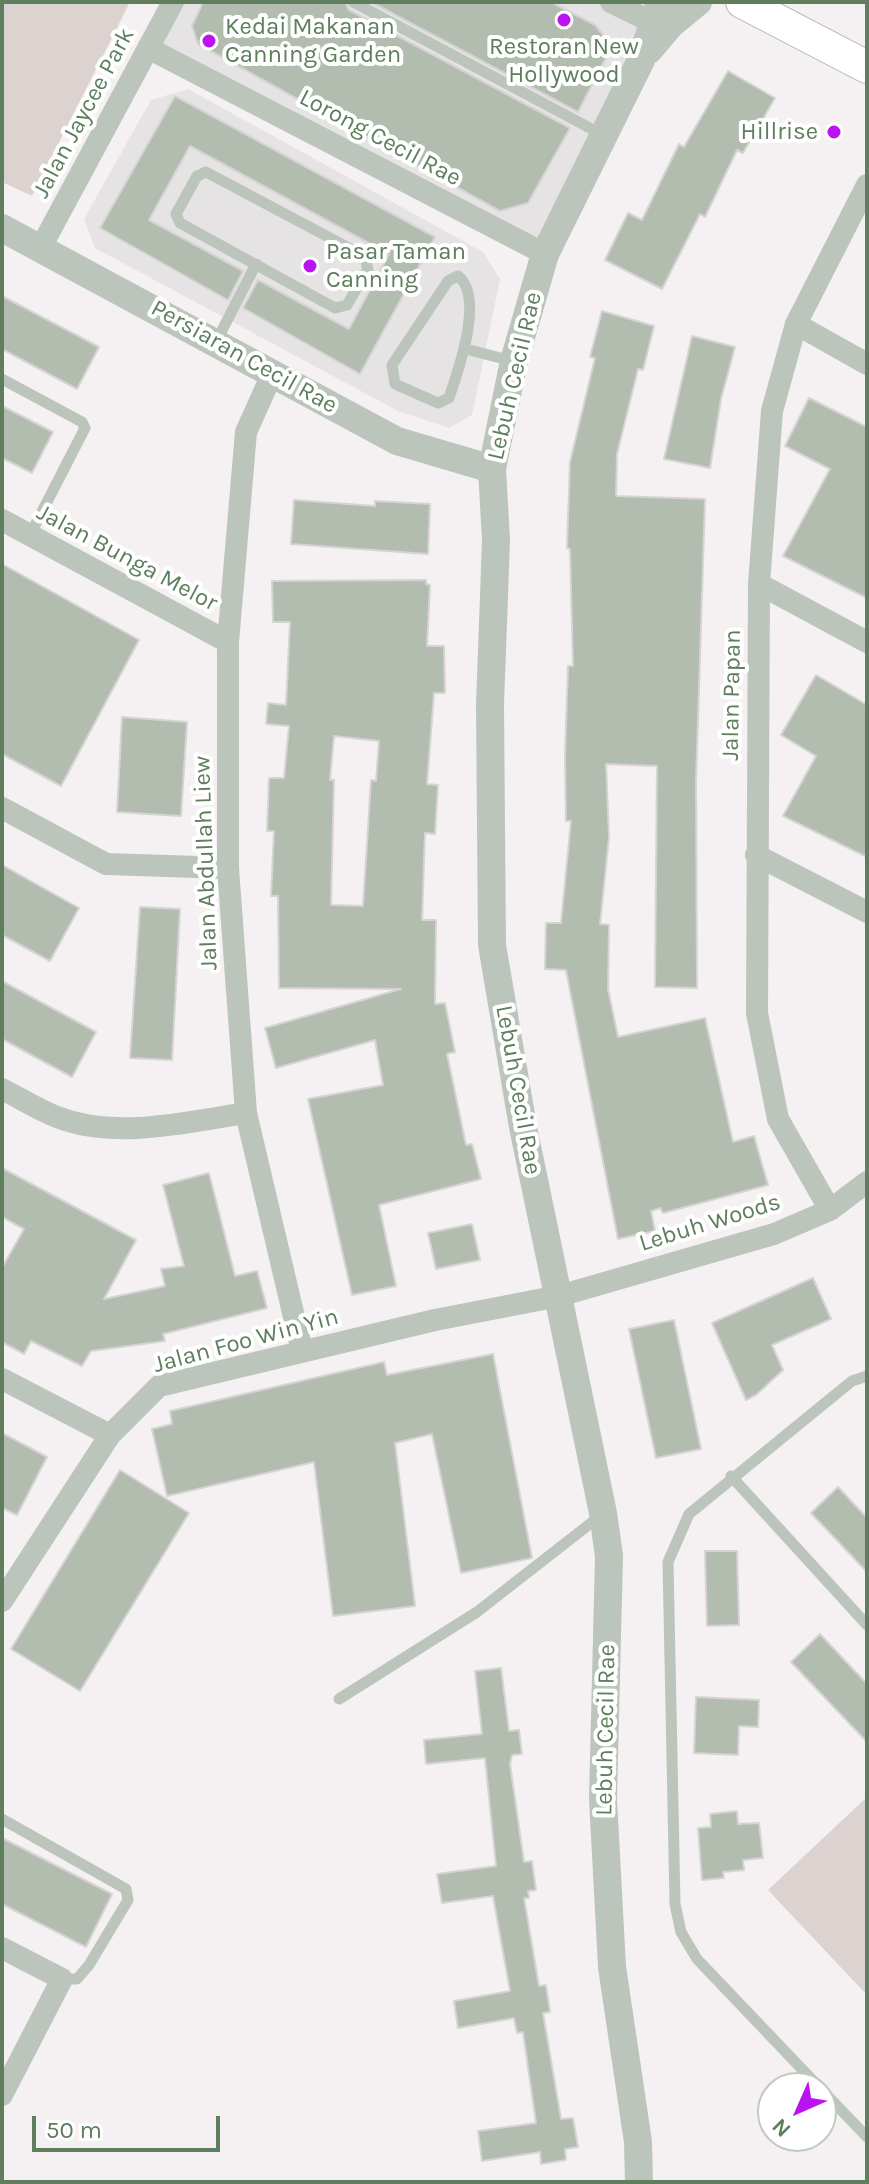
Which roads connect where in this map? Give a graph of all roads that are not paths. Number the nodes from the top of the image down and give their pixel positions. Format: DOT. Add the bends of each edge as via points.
graph roads {
  1 [pos="173,2"];
  2 [pos="353,2"];
  3 [pos="611,2"];
  4 [pos="698,2"];
  5 [pos="742,2"];
  6 [pos="783,2"];
  7 [pos="656,12"];
  8 [pos="867,46"];
  9 [pos="148,48"];
  10 [pos="641,60"];
  11 [pos="867,67"];
  12 [pos="604,135"];
  13 [pos="867,185"];
  14 [pos="2,228"];
  15 [pos="40,249"];
  16 [pos="545,254"];
  17 [pos="256,264"];
  18 [pos="796,324"];
  19 [pos="216,342"];
  20 [pos="466,349"];
  21 [pos="514,361"];
  22 [pos="867,364"];
  23 [pos="273,372"];
  24 [pos="2,379"];
  25 [pos="492,469"];
  26 [pos="2,520"];
  27 [pos="30,535"];
  28 [pos="759,584"];
  29 [pos="228,642"];
  30 [pos="867,642"];
  31 [pos="2,808"];
  32 [pos="756,855"];
  33 [pos="228,868"];
  34 [pos="867,912"];
  35 [pos="2,1089"];
  36 [pos="246,1113"];
  37 [pos="867,1182"];
  38 [pos="830,1210"];
  39 [pos="559,1296"];
  40 [pos="302,1351"];
  41 [pos="867,1376"];
  42 [pos="2,1379"];
  43 [pos="110,1435"];
  44 [pos="731,1476"];
  45 [pos="603,1513"];
  46 [pos="2,1601"];
  47 [pos="867,1625"];
  48 [pos="339,1699"];
  49 [pos="2,1819"];
  50 [pos="2,1948"];
  51 [pos="62,1979"];
  52 [pos="806,2072"];
  53 [pos="2,2095"];
  54 [pos="837,2105"];
  55 [pos="867,2137"];
  56 [pos="638,2142"];
  57 [pos="639,2182"];
  58 [pos="654,2182"];
  1 -- 9 [label="street, Jalan Jaycee Park"];
  2 -- 12 [label="lane"];
  3 -- 7 [label="street"];
  4 -- 10 [label="street, Lebuh Cecil Rae"];
  5 -- 11 [label="main road"];
  6 -- 8 [label="main road"];
  7 -- 10 [label="street, Lebuh Cecil Rae"];
  9 -- 15 [label="street, Jalan Jaycee Park"];
  9 -- 16 [label="street, Lorong Cecil Rae"];
  10 -- 12 [label="street, Lebuh Cecil Rae"];
  12 -- 16 [label="street, Lebuh Cecil Rae"];
  13 -- 18 [label="street, Jalan Papan"];
  14 -- 15 [label="street, Persiaran Cecil Rae"];
  15 -- 19 [label="street, Persiaran Cecil Rae"];
  16 -- 21 [label="street, Lebuh Cecil Rae"];
  17 -- 17 [label="lane" via="176,218 202,172 364,256 368,269 342,308"];
  17 -- 19 [label="lane"];
  18 -- 22 [label="street"];
  18 -- 28 [label="street, Jalan Papan" via="772,411"];
  19 -- 23 [label="street, Persiaran Cecil Rae"];
  20 -- 20 [label="lane" via="444,402 395,384 392,365 445,286 458,276 468,292"];
  20 -- 21 [label="lane"];
  21 -- 25 [label="street, Lebuh Cecil Rae"];
  23 -- 25 [label="street, Persiaran Cecil Rae" via="397,441"];
  23 -- 29 [label="street, Jalan Abdullah Liew" via="246,432"];
  24 -- 27 [label="lane" via="85,428"];
  25 -- 39 [label="street, Lebuh Cecil Rae" via="492,945"];
  26 -- 27 [label="street, Jalan Bunga Melor"];
  27 -- 29 [label="street, Jalan Bunga Melor"];
  28 -- 30 [label="street"];
  28 -- 32 [label="street, Jalan Papan"];
  29 -- 33 [label="street, Jalan Abdullah Liew"];
  31 -- 33 [label="street" via="106,864"];
  32 -- 34 [label="street"];
  32 -- 38 [label="street, Jalan Papan" via="757,1013 778,1119"];
  33 -- 36 [label="street, Jalan Abdullah Liew"];
  35 -- 36 [label="street" via="58,1118 112,1127 173,1125"];
  36 -- 40 [label="street, Jalan Abdullah Liew"];
  37 -- 38 [label="street, Lebuh Woods"];
  38 -- 39 [label="street, Lebuh Woods" via="774,1234"];
  39 -- 40 [label="street, Jalan Foo Win Yin"];
  39 -- 45 [label="street, Lebuh Cecil Rae"];
  40 -- 43 [label="street, Jalan Foo Win Yin" via="159,1386"];
  41 -- 44 [label="lane" via="852,1381"];
  42 -- 43 [label="street"];
  43 -- 46 [label="street, Jalan Foo Win Yin"];
  44 -- 47 [label="lane"];
  44 -- 52 [label="lane" via="689,1514 668,1562 675,1904 681,1932 697,1959"];
  45 -- 48 [label="lane" via="477,1612"];
  45 -- 56 [label="street, Lebuh Cecil Rae" via="609,1556 603,1799 612,1967"];
  49 -- 51 [label="lane" via="126,1889 128,1900 89,1965 77,1979"];
  50 -- 51 [label="street"];
  51 -- 53 [label="street"];
  54 -- 55 [label="lane"];
  56 -- 57 [label="street, Lebuh Cecil Rae"];
  56 -- 58 [label="street, Lebuh Cecil Rae"];
}
